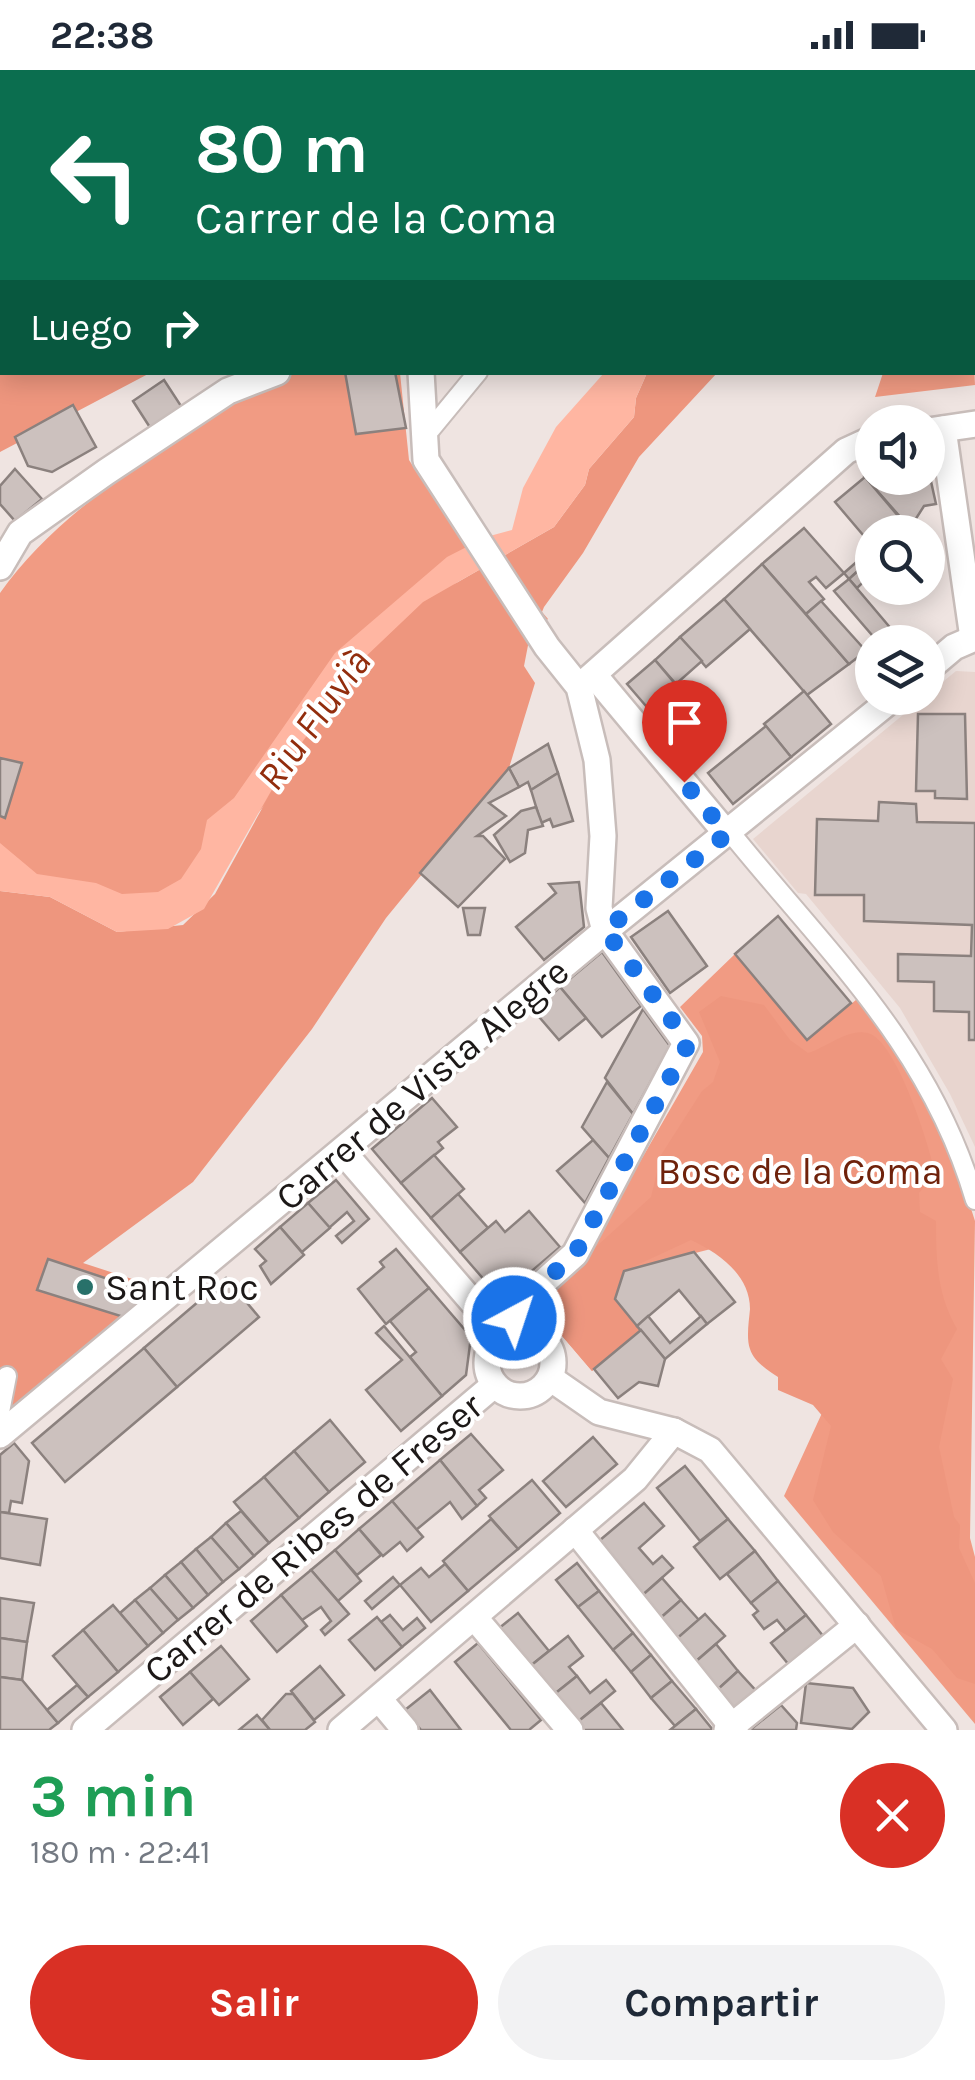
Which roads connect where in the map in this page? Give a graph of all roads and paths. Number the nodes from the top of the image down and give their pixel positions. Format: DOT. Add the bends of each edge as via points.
graph roads {
  1 [pos="269,375"];
  2 [pos="422,375"];
  3 [pos="475,375"];
  4 [pos="975,424"];
  5 [pos="945,428"];
  6 [pos="430,429"];
  7 [pos="855,447"];
  8 [pos="945,483"];
  9 [pos="0,567"];
  10 [pos="974,638"];
  11 [pos="945,658"];
  12 [pos="586,680"];
  13 [pos="872,715"];
  14 [pos="728,833"];
  15 [pos="605,930"];
  16 [pos="343,1152"];
  17 [pos="975,1200"];
  18 [pos="508,1332"];
  19 [pos="7,1376"];
  20 [pos="550,1378"];
  21 [pos="494,1385"];
  22 [pos="0,1412"];
  23 [pos="674,1431"];
  24 [pos="0,1435"];
  25 [pos="575,1530"];
  26 [pos="474,1616"];
  27 [pos="857,1624"];
  28 [pos="379,1698"];
  29 [pos="731,1729"];
  30 [pos="86,1730"];
  31 [pos="341,1730"];
  32 [pos="405,1730"];
  33 [pos="570,1730"];
  34 [pos="944,1730"];
  1 -- 9 [label="street" via="228,391 77,492 20,533"];
  2 -- 12 [label="street" via="426,460 547,647"];
  3 -- 6 [label="street"];
  4 -- 5 [label="street"];
  7 -- 12 [label="street"];
  8 -- 10 [label="street"];
  10 -- 11 [label="street"];
  12 -- 14 [label="street"];
  12 -- 15 [label="street" via="603,836 599,908"];
  13 -- 14 [label="street, Carrer de Vista Alegre"];
  14 -- 15 [label="street, Carrer de Vista Alegre"];
  14 -- 17 [label="street" via="898,1034 954,1137"];
  15 -- 16 [label="street, Carrer de Vista Alegre"];
  15 -- 18 [label="street" via="686,1048 575,1254 517,1306"];
  16 -- 18 [label="street"];
  16 -- 24 [label="street, Carrer de Vista Alegre"];
  18 -- 20 [label="street" via="530,1331 544,1340 553,1360"];
  18 -- 21 [label="street" via="490,1346 486,1361"];
  19 -- 22 [label="street"];
  20 -- 21 [label="street" via="529,1396 512,1396"];
  20 -- 23 [label="street" via="599,1412"];
  21 -- 30 [label="street, Carrer de Ribes de Freser"];
  23 -- 25 [label="street" via="636,1480"];
  23 -- 27 [label="street" via="710,1450"];
  25 -- 26 [label="street"];
  25 -- 29 [label="street"];
  26 -- 28 [label="street"];
  26 -- 33 [label="street"];
  27 -- 29 [label="street"];
  27 -- 34 [label="street"];
  28 -- 31 [label="street"];
  28 -- 32 [label="street"];
}
